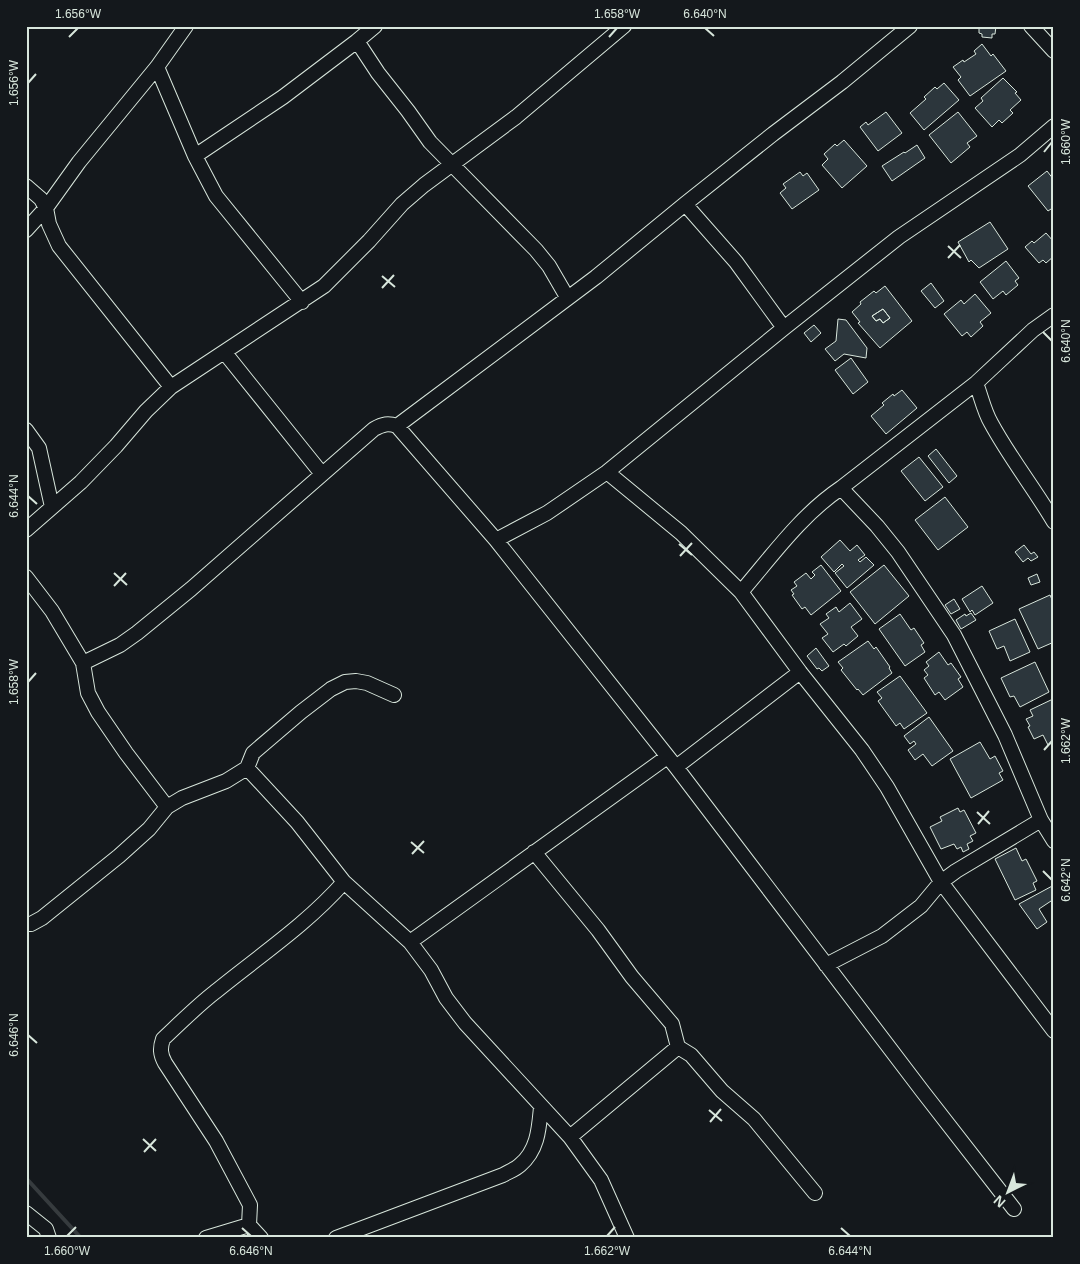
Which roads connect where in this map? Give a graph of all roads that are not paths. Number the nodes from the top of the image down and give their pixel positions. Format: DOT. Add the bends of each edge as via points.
graph roads {
  1 [pos="186,26"];
  2 [pos="375,26"];
  3 [pos="624,26"];
  4 [pos="910,26"];
  5 [pos="1031,26"];
  6 [pos="358,42"];
  7 [pos="1054,51"];
  8 [pos="157,67"];
  9 [pos="1054,126"];
  10 [pos="195,156"];
  11 [pos="452,163"];
  12 [pos="26,186"];
  13 [pos="685,204"];
  14 [pos="46,208"];
  15 [pos="26,230"];
  16 [pos="568,297"];
  17 [pos="302,302"];
  18 [pos="1054,315"];
  19 [pos="784,328"];
  20 [pos="225,352"];
  21 [pos="976,383"];
  22 [pos="171,387"];
  23 [pos="397,426"];
  24 [pos="26,430"];
  25 [pos="607,472"];
  26 [pos="322,474"];
  27 [pos="841,488"];
  28 [pos="52,507"];
  29 [pos="1054,522"];
  30 [pos="26,530"];
  31 [pos="496,540"];
  32 [pos="26,577"];
  33 [pos="741,592"];
  34 [pos="83,663"];
  35 [pos="800,672"];
  36 [pos="394,695"];
  37 [pos="671,762"];
  38 [pos="247,768"];
  39 [pos="167,807"];
  40 [pos="1041,820"];
  41 [pos="1054,841"];
  42 [pos="534,852"];
  43 [pos="344,882"];
  44 [pos="941,882"];
  45 [pos="26,924"];
  46 [pos="410,942"];
  47 [pos="826,965"];
  48 [pos="1054,1031"];
  49 [pos="678,1047"];
  50 [pos="541,1107"];
  51 [pos="570,1137"];
  52 [pos="815,1193"];
  53 [pos="1014,1209"];
  54 [pos="26,1213"];
  55 [pos="249,1225"];
  56 [pos="49,1238"];
  57 [pos="206,1238"];
  58 [pos="261,1238"];
  59 [pos="336,1238"];
  60 [pos="627,1238"];
  1 -- 8 [label="street"];
  2 -- 6 [label="street"];
  3 -- 11 [label="street" via="516,117"];
  4 -- 13 [label="street"];
  5 -- 7 [label="street"];
  6 -- 10 [label="street"];
  6 -- 11 [label="street" via="430,142"];
  8 -- 10 [label="street"];
  8 -- 14 [label="street" via="79,162"];
  9 -- 19 [label="street" via="1020,155 899,237"];
  10 -- 17 [label="street" via="216,196"];
  11 -- 16 [label="street" via="536,250"];
  11 -- 17 [label="street" via="402,204 324,286"];
  12 -- 14 [label="street" via="41,198"];
  13 -- 16 [label="street" via="596,278"];
  13 -- 19 [label="street" via="736,262"];
  14 -- 15 [label="street"];
  14 -- 22 [label="street" via="59,246"];
  16 -- 23 [label="street"];
  17 -- 20 [label="street"];
  18 -- 21 [label="street"];
  19 -- 25 [label="street"];
  20 -- 22 [label="street"];
  20 -- 26 [label="street"];
  21 -- 27 [label="street"];
  21 -- 29 [label="street" via="990,421"];
  22 -- 28 [label="street" via="81,482"];
  23 -- 26 [label="street" via="389,423 374,428"];
  23 -- 31 [label="street"];
  24 -- 28 [label="street" via="40,448"];
  25 -- 31 [label="street" via="547,513"];
  25 -- 33 [label="street" via="682,533"];
  26 -- 34 [label="street" via="137,634"];
  27 -- 33 [label="street" via="808,513"];
  27 -- 40 [label="street" via="898,552 954,635 1005,735"];
  28 -- 30 [label="street"];
  31 -- 37 [label="street"];
  32 -- 34 [label="street" via="52,611"];
  33 -- 35 [label="street"];
  34 -- 39 [label="street" via="88,693 98,712"];
  35 -- 37 [label="street"];
  35 -- 44 [label="street" via="887,787"];
  36 -- 38 [label="street" via="367,683 345,682 309,706 253,754"];
  37 -- 42 [label="street"];
  37 -- 47 [label="street"];
  38 -- 39 [label="street"];
  38 -- 43 [label="street" via="297,822"];
  39 -- 45 [label="street" via="149,829 119,856 42,918"];
  40 -- 41 [label="street"];
  40 -- 44 [label="street"];
  42 -- 46 [label="street"];
  42 -- 49 [label="street" via="672,1024"];
  43 -- 46 [label="street"];
  43 -- 55 [label="street" via="296,928 213,993 163,1039 161,1046 161,1056 216,1141 250,1205"];
  44 -- 47 [label="street" via="921,906 882,936"];
  44 -- 48 [label="street"];
  46 -- 50 [label="street" via="465,1022"];
  47 -- 53 [label="street"];
  49 -- 51 [label="street"];
  49 -- 52 [label="street" via="691,1055 722,1091 754,1119"];
  50 -- 51 [label="street"];
  50 -- 59 [label="street" via="538,1136 520,1165 503,1175"];
  51 -- 60 [label="street" via="602,1180"];
  54 -- 56 [label="street" via="46,1229"];
  55 -- 57 [label="street"];
  55 -- 58 [label="street"];
}
